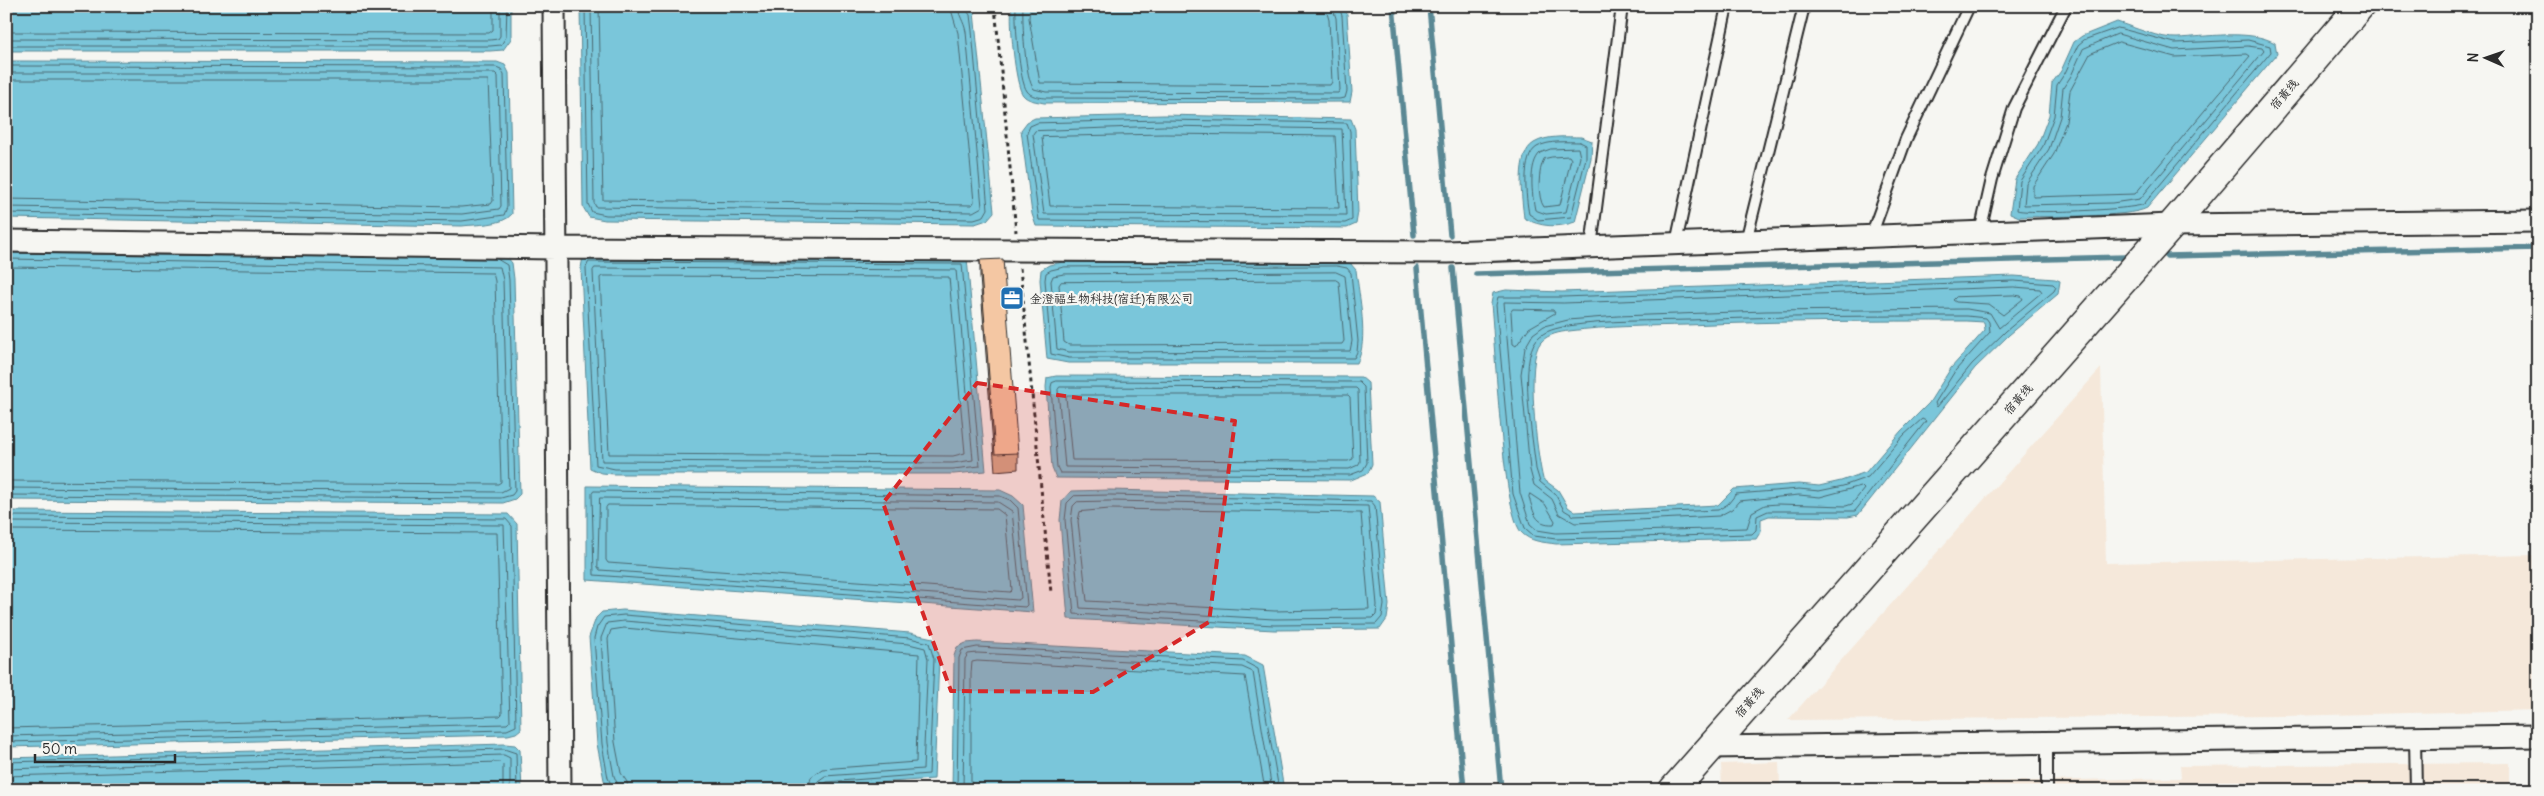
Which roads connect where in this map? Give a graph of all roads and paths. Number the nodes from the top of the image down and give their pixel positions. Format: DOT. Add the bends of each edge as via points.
graph roads {
  1 [pos="554,6"];
  2 [pos="995,6"];
  3 [pos="1622,6"];
  4 [pos="1727,6"];
  5 [pos="1804,6"];
  6 [pos="1969,6"];
  7 [pos="2066,6"];
  8 [pos="2360,6"];
  9 [pos="2538,221"];
  10 [pos="2172,226"];
  11 [pos="1980,232"];
  12 [pos="1871,236"];
  13 [pos="6,241"];
  14 [pos="1746,241"];
  15 [pos="1676,243"];
  16 [pos="1591,247"];
  17 [pos="555,248"];
  18 [pos="1018,250"];
  19 [pos="1051,593"];
  20 [pos="2538,736"];
  21 [pos="2416,738"];
  22 [pos="2047,744"];
  23 [pos="1709,747"];
  24 [pos="560,790"];
  25 [pos="1673,790"];
  26 [pos="2047,790"];
  27 [pos="2416,790"];
  1 -- 17 [label="street"];
  2 -- 18 [label="path"];
  3 -- 16 [label="lane"];
  4 -- 15 [label="lane"];
  5 -- 14 [label="lane"];
  6 -- 12 [label="lane" via="1906,139"];
  7 -- 11 [label="lane" via="2014,108"];
  8 -- 10 [label="main road, 宿黄线"];
  9 -- 10 [label="street"];
  10 -- 11 [label="street"];
  10 -- 23 [label="main road, 宿黄线"];
  11 -- 12 [label="street"];
  12 -- 14 [label="street"];
  13 -- 17 [label="street"];
  14 -- 15 [label="street"];
  15 -- 16 [label="street"];
  16 -- 18 [label="street" via="1448,252"];
  17 -- 18 [label="street"];
  17 -- 24 [label="street"];
  18 -- 19 [label="path"];
  20 -- 21 [label="street"];
  21 -- 22 [label="street"];
  21 -- 27 [label="lane"];
  22 -- 23 [label="street"];
  22 -- 26 [label="lane"];
  23 -- 25 [label="main road, 宿黄线"];
}
